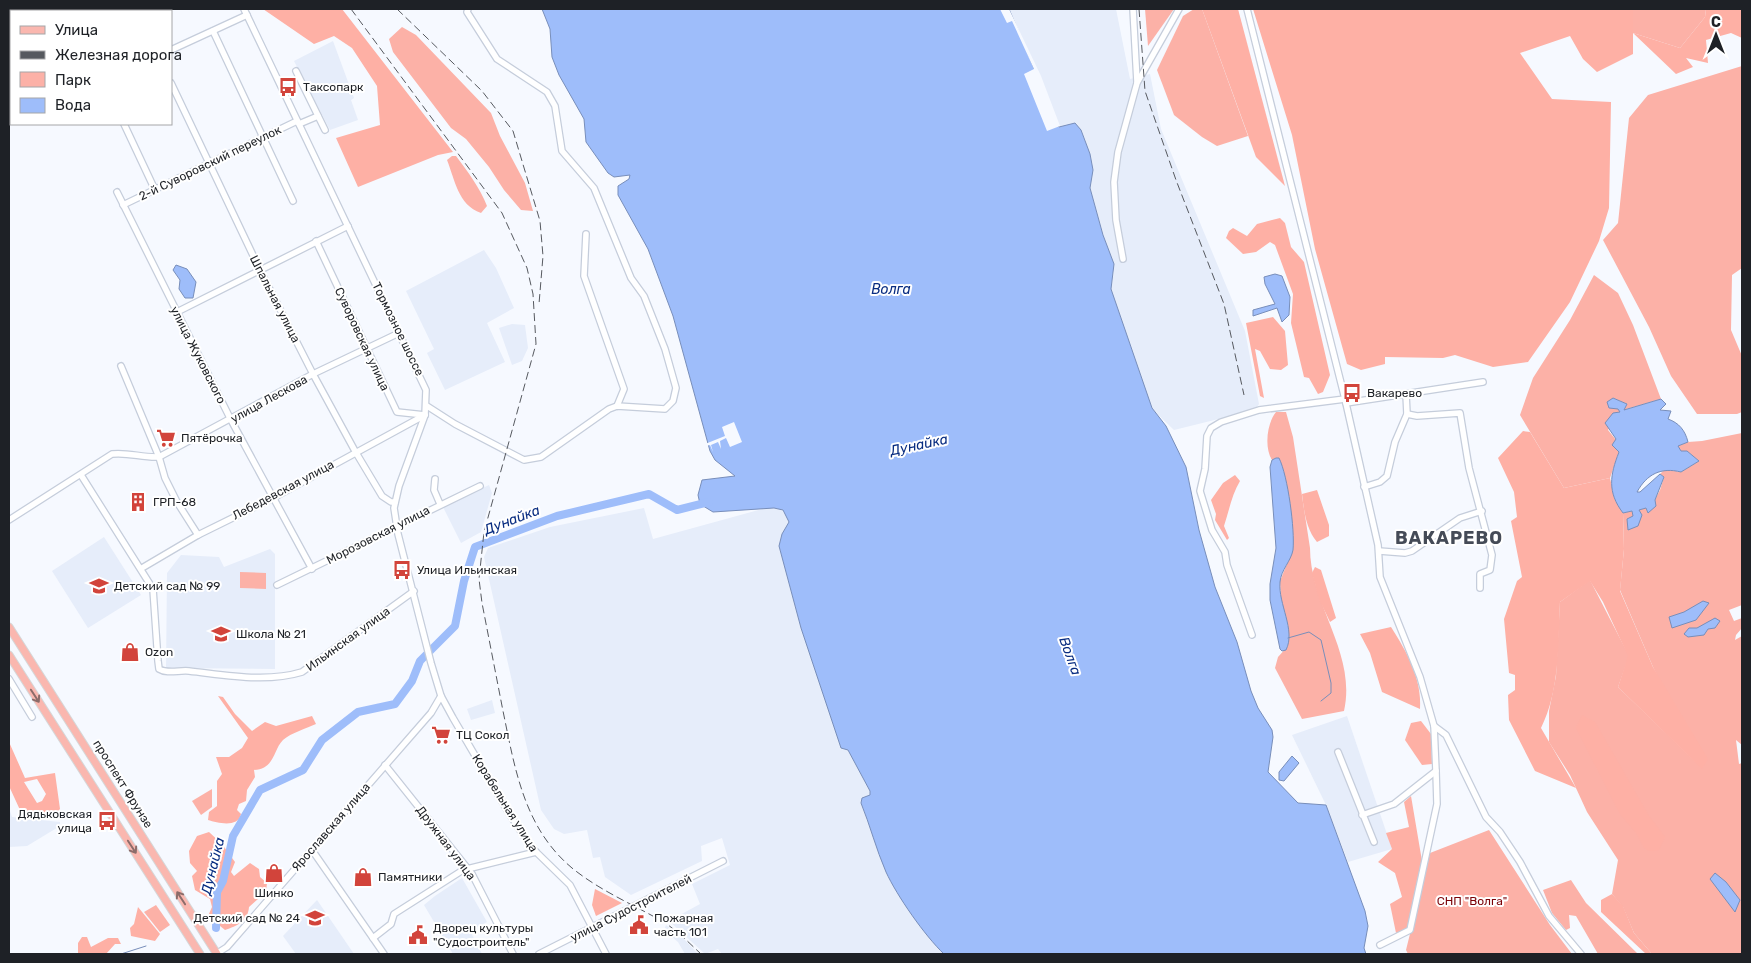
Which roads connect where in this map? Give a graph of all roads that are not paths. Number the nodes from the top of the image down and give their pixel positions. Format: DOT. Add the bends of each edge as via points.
graph roads {
  1 [pos="244,9"];
  2 [pos="468,9"];
  3 [pos="1133,9"];
  4 [pos="1180,9"];
  5 [pos="1247,9"];
  6 [pos="247,16"];
  7 [pos="213,31"];
  8 [pos="172,50"];
  9 [pos="296,71"];
  10 [pos="1137,83"];
  11 [pos="172,85"];
  12 [pos="318,116"];
  13 [pos="298,123"];
  14 [pos="124,125"];
  15 [pos="325,130"];
  16 [pos="264,138"];
  17 [pos="210,164"];
  18 [pos="155,190"];
  19 [pos="117,192"];
  20 [pos="293,201"];
  21 [pos="123,206"];
  22 [pos="348,226"];
  23 [pos="586,234"];
  24 [pos="316,241"];
  25 [pos="1123,259"];
  26 [pos="260,270"];
  27 [pos="177,312"];
  28 [pos="399,333"];
  29 [pos="367,350"];
  30 [pos="121,366"];
  31 [pos="313,374"];
  32 [pos="1483,382"];
  33 [pos="1406,394"];
  34 [pos="1345,401"];
  35 [pos="427,406"];
  36 [pos="618,406"];
  37 [pos="425,414"];
  38 [pos="1407,414"];
  39 [pos="231,420"];
  40 [pos="355,451"];
  41 [pos="159,456"];
  42 [pos="81,475"];
  43 [pos="435,479"];
  44 [pos="480,486"];
  45 [pos="1364,487"];
  46 [pos="273,498"];
  47 [pos="395,502"];
  48 [pos="440,504"];
  49 [pos="1482,511"];
  50 [pos="9,520"];
  51 [pos="396,526"];
  52 [pos="198,534"];
  53 [pos="1379,550"];
  54 [pos="142,568"];
  55 [pos="312,569"];
  56 [pos="277,585"];
  57 [pos="1480,588"];
  58 [pos="414,591"];
  59 [pos="9,627"];
  60 [pos="1252,634"];
  61 [pos="9,654"];
  62 [pos="9,679"];
  63 [pos="441,696"];
  64 [pos="32,717"];
  65 [pos="1434,726"];
  66 [pos="1338,752"];
  67 [pos="385,765"];
  68 [pos="1436,771"];
  69 [pos="1362,815"];
  70 [pos="1374,842"];
  71 [pos="312,850"];
  72 [pos="536,852"];
  73 [pos="723,861"];
  74 [pos="467,868"];
  75 [pos="592,928"];
  76 [pos="373,938"];
  77 [pos="1380,945"];
  78 [pos="200,954"];
  79 [pos="216,954"];
  80 [pos="384,954"];
  81 [pos="513,954"];
  82 [pos="539,954"];
  83 [pos="606,954"];
  84 [pos="1581,954"];
  1 -- 6 [label="street, Тормозное шоссе"];
  2 -- 36 [label="street" via="497,59 547,92 555,106 562,151 594,188 631,278 644,296 665,348 676,388 673,401 665,409"];
  3 -- 10 [label="street"];
  4 -- 10 [label="street"];
  5 -- 34 [label="street"];
  6 -- 7 [label="street"];
  6 -- 13 [label="street, Тормозное шоссе"];
  7 -- 8 [label="street"];
  7 -- 16 [label="street"];
  9 -- 12 [label="street"];
  10 -- 25 [label="street" via="1118,152 1114,182"];
  11 -- 17 [label="street, Шпальная улица"];
  12 -- 13 [label="street, 2-й Суворовский переулок"];
  12 -- 15 [label="street"];
  13 -- 16 [label="street, 2-й Суворовский переулок"];
  13 -- 22 [label="street, Тормозное шоссе"];
  14 -- 18 [label="street"];
  16 -- 17 [label="street, 2-й Суворовский переулок"];
  16 -- 20 [label="street"];
  17 -- 18 [label="street, 2-й Суворовский переулок"];
  17 -- 26 [label="street, Шпальная улица"];
  18 -- 21 [label="street, 2-й Суворовский переулок"];
  19 -- 21 [label="street, улица Жуковского"];
  21 -- 27 [label="street, улица Жуковского"];
  22 -- 24 [label="street"];
  22 -- 28 [label="street, Тормозное шоссе"];
  23 -- 36 [label="street" via="584,276 624,390"];
  24 -- 26 [label="street"];
  24 -- 29 [label="street, Суворовская улица"];
  26 -- 27 [label="street"];
  26 -- 31 [label="street, Шпальная улица"];
  27 -- 39 [label="street, улица Жуковского"];
  28 -- 29 [label="street, улица Лескова"];
  28 -- 35 [label="street, Тормозное шоссе" via="423,379"];
  29 -- 31 [label="street, улица Лескова"];
  29 -- 37 [label="street, Суворовская улица" via="397,412"];
  30 -- 41 [label="street"];
  31 -- 39 [label="street, улица Лескова"];
  31 -- 40 [label="street, Шпальная улица"];
  32 -- 33 [label="street"];
  33 -- 34 [label="street"];
  33 -- 38 [label="street"];
  34 -- 45 [label="street"];
  34 -- 60 [label="street" via="1259,410 1221,422 1211,428 1207,436 1200,491 1212,530 1225,552"];
  35 -- 36 [label="street" via="524,460 541,457 609,408"];
  35 -- 37 [label="street, Тормозное шоссе"];
  37 -- 40 [label="street, Лебедевская улица"];
  37 -- 47 [label="street, Тормозное шоссе"];
  38 -- 45 [label="street" via="1395,442 1387,476"];
  38 -- 49 [label="street" via="1460,413 1469,468"];
  39 -- 41 [label="street, улица Лескова"];
  39 -- 46 [label="street, улица Жуковского"];
  40 -- 46 [label="street, Лебедевская улица"];
  40 -- 47 [label="street, Шпальная улица" via="382,496"];
  41 -- 42 [label="street, улица Лескова" via="138,457 128,452 112,454"];
  41 -- 52 [label="street" via="169,486"];
  42 -- 50 [label="street, улица Лескова"];
  42 -- 54 [label="street"];
  43 -- 48 [label="street" via="434,490"];
  44 -- 48 [label="street, Морозовская улица"];
  45 -- 53 [label="street"];
  46 -- 52 [label="street, Лебедевская улица"];
  46 -- 55 [label="street, улица Жуковского"];
  47 -- 51 [label="street, Тормозное шоссе"];
  48 -- 51 [label="street, Морозовская улица"];
  49 -- 53 [label="street" via="1460,518 1412,551"];
  49 -- 57 [label="street" via="1492,555 1490,570 1480,574"];
  51 -- 55 [label="street, Морозовская улица"];
  51 -- 58 [label="street, Тормозное шоссе"];
  52 -- 54 [label="street, Лебедевская улица"];
  53 -- 65 [label="street" via="1380,577 1420,677"];
  54 -- 58 [label="street, Ильинская улица" via="155,598 159,669 163,672 267,677 302,672"];
  55 -- 56 [label="street, Морозовская улица"];
  58 -- 63 [label="street, Тормозное шоссе"];
  79 -- 59 [label="main road, проспект Фрунзе, one-way"];
  61 -- 78 [label="main road, проспект Фрунзе, one-way"];
  62 -- 64 [label="street"];
  63 -- 67 [label="street, Ярославская улица" via="431,713"];
  63 -- 72 [label="street, Корабельная улица" via="511,816"];
  65 -- 68 [label="street"];
  65 -- 84 [label="street" via="1446,735 1486,817 1520,862 1549,916"];
  66 -- 69 [label="street"];
  67 -- 71 [label="street, Ярославская улица"];
  67 -- 74 [label="street, Дружная улица"];
  68 -- 69 [label="street" via="1394,804"];
  68 -- 77 [label="street" via="1437,804 1410,930"];
  69 -- 70 [label="street"];
  71 -- 76 [label="street"];
  71 -- 79 [label="street, Ярославская улица" via="227,947"];
  72 -- 74 [label="street"];
  72 -- 75 [label="street, Корабельная улица" via="567,880"];
  73 -- 75 [label="street, улица Судостроителей"];
  74 -- 76 [label="street" via="394,914 391,924"];
  74 -- 81 [label="street, Дружная улица"];
  75 -- 82 [label="street, улица Судостроителей"];
  75 -- 83 [label="street, Корабельная улица"];
  76 -- 80 [label="street"];
}
